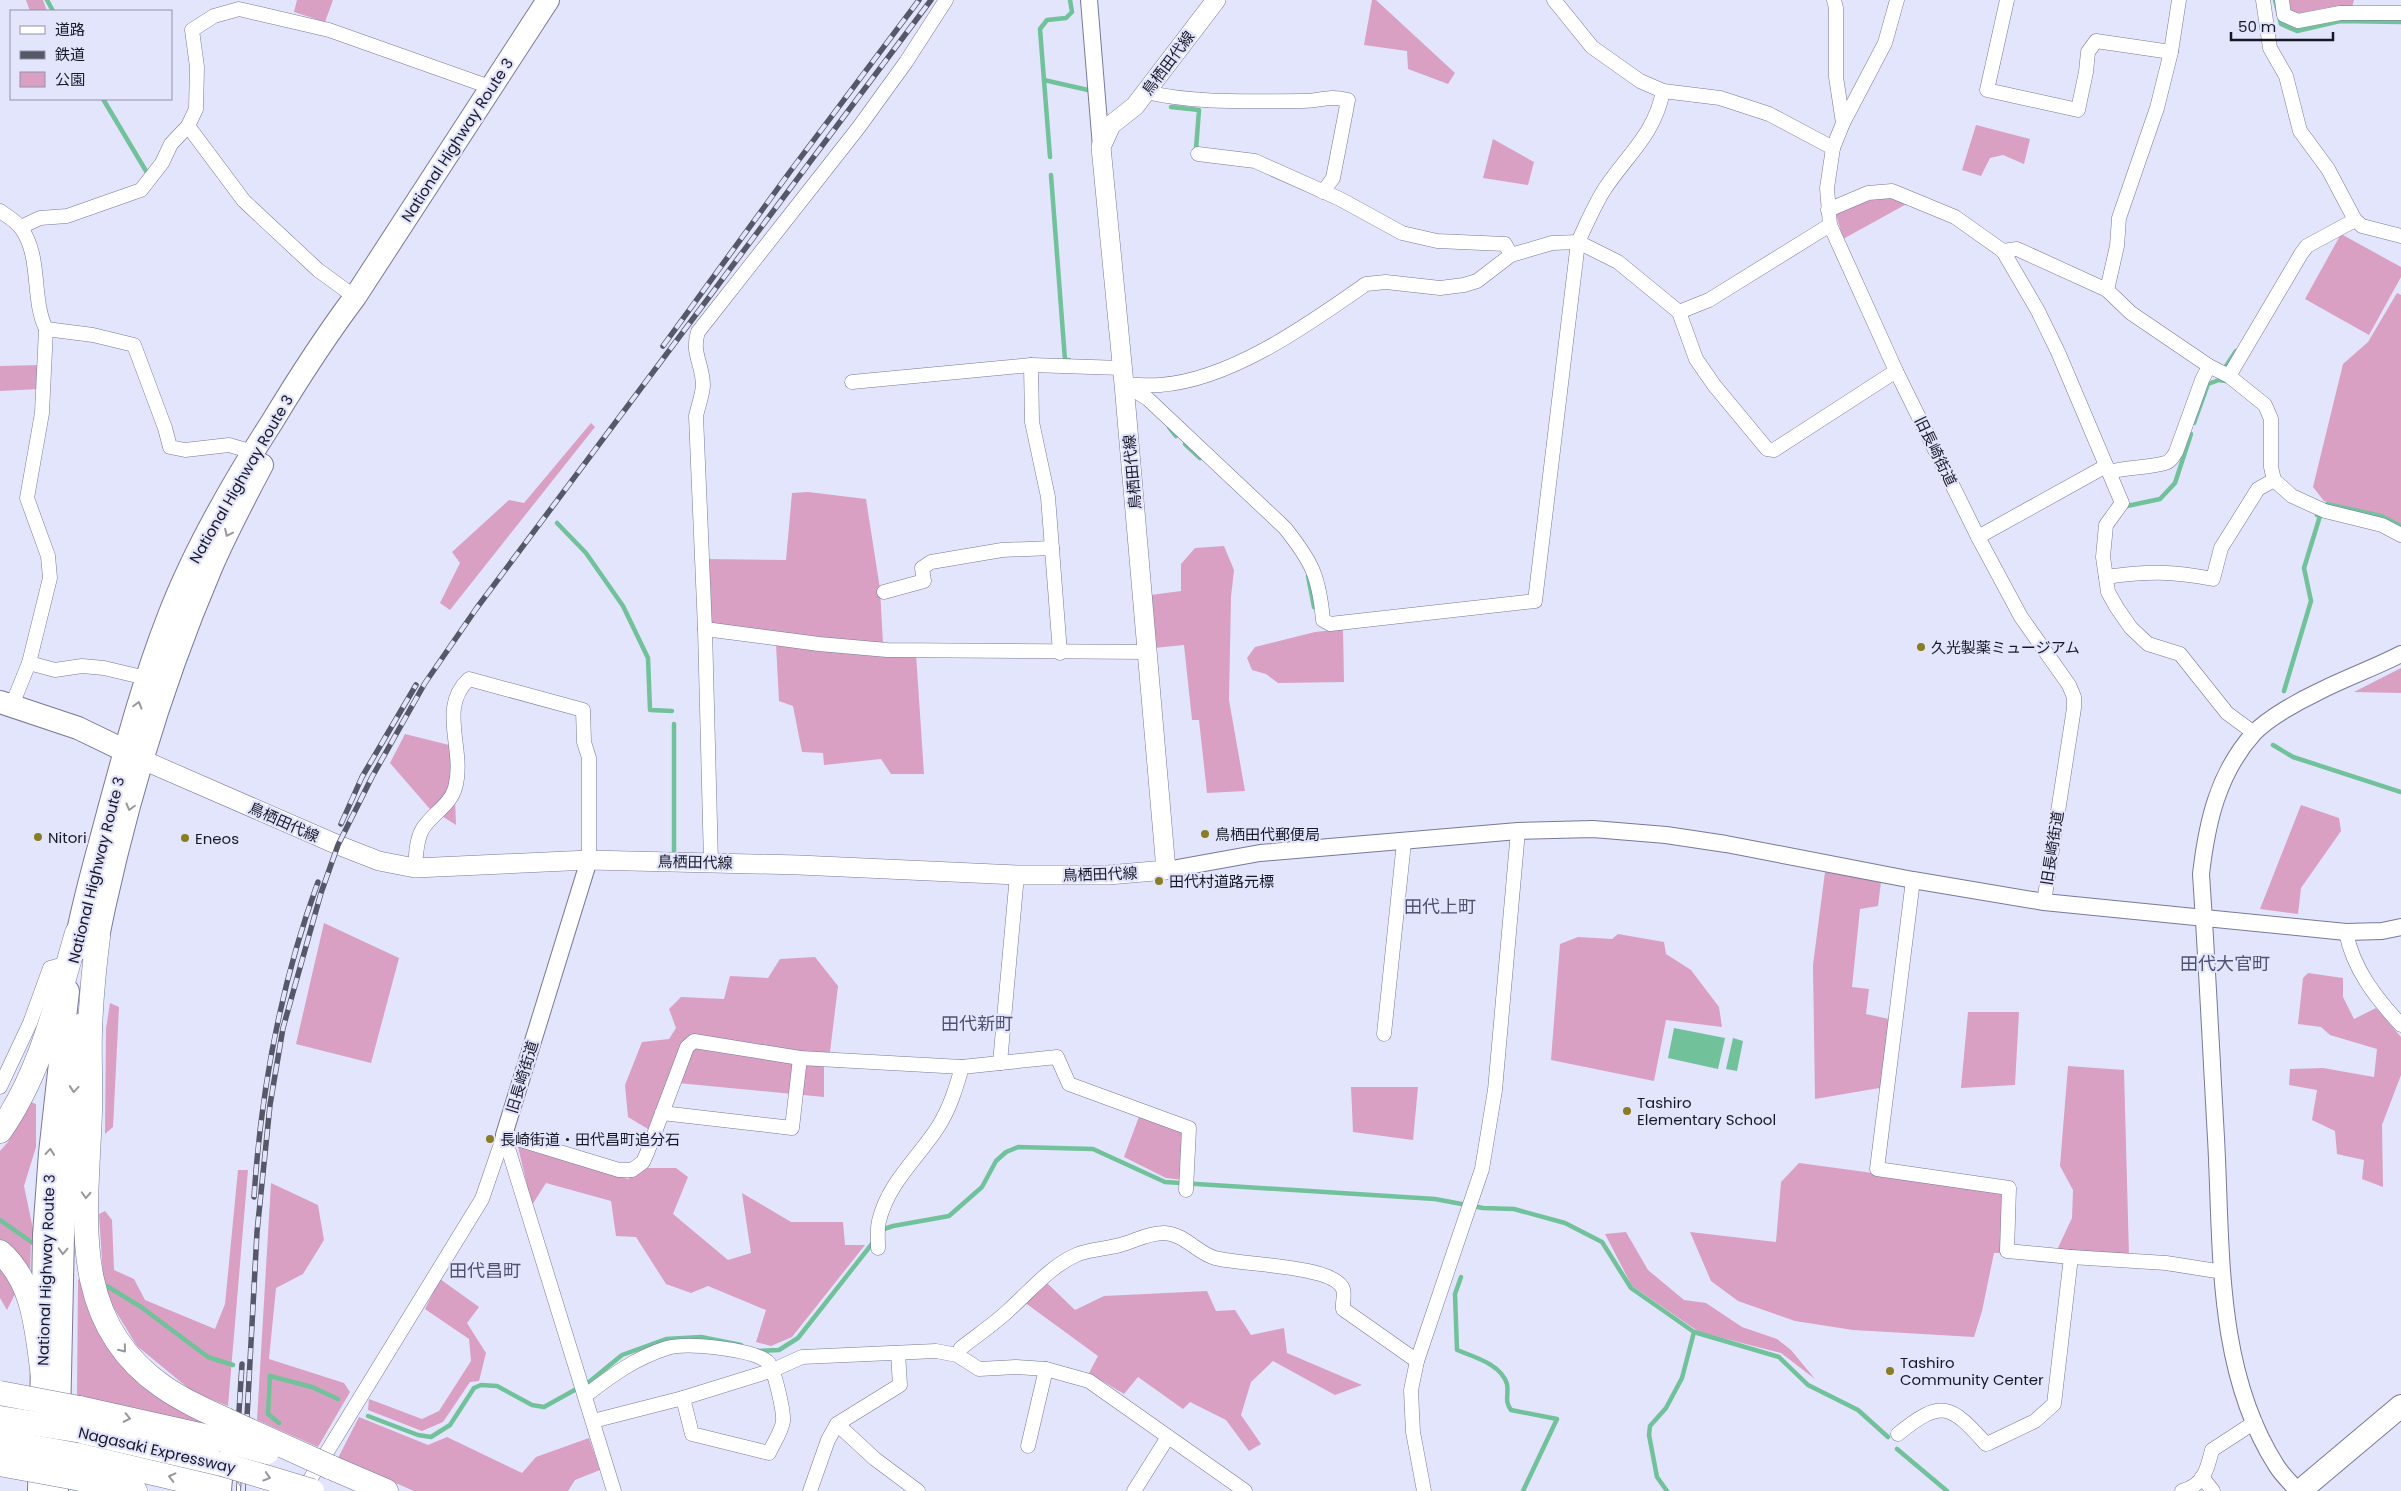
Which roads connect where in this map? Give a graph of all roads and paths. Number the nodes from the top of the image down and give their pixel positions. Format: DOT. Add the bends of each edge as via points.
graph roads {
  1 [pos="946,0"];
  2 [pos="1089,0"];
  3 [pos="1216,0"];
  4 [pos="1554,0"];
  5 [pos="1834,0"];
  6 [pos="1897,0"];
  7 [pos="2007,0"];
  8 [pos="2179,0"];
  9 [pos="2282,2"];
  10 [pos="2263,3"];
  11 [pos="542,4"];
  12 [pos="2401,13"];
  13 [pos="2171,52"];
  14 [pos="490,87"];
  15 [pos="1663,91"];
  16 [pos="1146,92"];
  17 [pos="1843,123"];
  18 [pos="188,126"];
  19 [pos="1101,147"];
  20 [pos="1832,148"];
  21 [pos="1198,154"];
  22 [pos="1323,192"];
  23 [pos="1828,210"];
  24 [pos="0,211"];
  25 [pos="2355,220"];
  26 [pos="1830,225"];
  27 [pos="21,227"];
  28 [pos="2401,236"];
  29 [pos="1578,242"];
  30 [pos="2003,251"];
  31 [pos="1511,255"];
  32 [pos="2107,290"];
  33 [pos="353,300"];
  34 [pos="1679,312"];
  35 [pos="46,329"];
  36 [pos="1031,365"];
  37 [pos="2209,366"];
  38 [pos="1896,371"];
  39 [pos="1123,376"];
  40 [pos="2229,376"];
  41 [pos="852,382"];
  42 [pos="253,452"];
  43 [pos="2108,469"];
  44 [pos="2274,480"];
  45 [pos="2401,535"];
  46 [pos="1978,537"];
  47 [pos="1052,548"];
  48 [pos="2106,577"];
  49 [pos="884,592"];
  50 [pos="705,629"];
  51 [pos="1146,652"];
  52 [pos="1060,653"];
  53 [pos="2401,654"];
  54 [pos="29,663"];
  55 [pos="146,678"];
  56 [pos="6,703"];
  57 [pos="2254,733"];
  58 [pos="134,756"];
  59 [pos="1518,832"];
  60 [pos="1404,842"];
  61 [pos="589,860"];
  62 [pos="711,862"];
  63 [pos="414,868"];
  64 [pos="1166,870"];
  65 [pos="1017,876"];
  66 [pos="1913,880"];
  67 [pos="2044,902"];
  68 [pos="2204,916"];
  69 [pos="2401,927"];
  70 [pos="2346,932"];
  71 [pos="87,935"];
  72 [pos="68,963"];
  73 [pos="2401,1025"];
  74 [pos="1384,1034"];
  75 [pos="800,1058"];
  76 [pos="1000,1064"];
  77 [pos="962,1067"];
  78 [pos="0,1087"];
  79 [pos="662,1113"];
  80 [pos="0,1131"];
  81 [pos="504,1135"];
  82 [pos="1187,1186"];
  83 [pos="878,1248"];
  84 [pos="0,1252"];
  85 [pos="2071,1257"];
  86 [pos="2223,1272"];
  87 [pos="898,1353"];
  88 [pos="957,1355"];
  89 [pos="1417,1361"];
  90 [pos="1046,1369"];
  91 [pos="773,1370"];
  92 [pos="43,1376"];
  93 [pos="0,1393"];
  94 [pos="585,1396"];
  95 [pos="683,1398"];
  96 [pos="2401,1406"];
  97 [pos="0,1418"];
  98 [pos="78,1419"];
  99 [pos="593,1421"];
  100 [pos="2255,1422"];
  101 [pos="837,1424"];
  102 [pos="224,1430"];
  103 [pos="1898,1434"];
  104 [pos="1168,1436"];
  105 [pos="0,1441"];
  106 [pos="1028,1446"];
  107 [pos="0,1464"];
  108 [pos="0,1471"];
  109 [pos="74,1475"];
  110 [pos="2202,1478"];
  111 [pos="224,1490"];
  112 [pos="39,1491"];
  113 [pos="57,1491"];
  114 [pos="135,1491"];
  115 [pos="303,1491"];
  116 [pos="312,1491"];
  117 [pos="385,1491"];
  118 [pos="614,1491"];
  119 [pos="810,1491"];
  120 [pos="918,1491"];
  121 [pos="1134,1491"];
  122 [pos="1245,1491"];
  123 [pos="1424,1491"];
  124 [pos="2182,1491"];
  125 [pos="2213,1491"];
  126 [pos="2299,1491"];
  1 -- 50 [label="street" via="865,119 698,332 694,345 703,387 696,416"];
  2 -- 19 [label="street"];
  3 -- 16 [label="main road, 鳥栖田代線"];
  4 -- 15 [label="street" via="1592,47 1640,81"];
  5 -- 17 [label="street" via="1836,77"];
  6 -- 17 [label="street, 旧長崎街道" via="1886,44"];
  7 -- 13 [label="street" via="1987,90 2078,110 2088,52 2096,41"];
  8 -- 13 [label="street"];
  9 -- 10 [label="street"];
  9 -- 12 [label="street" via="2284,15 2298,21 2340,13"];
  10 -- 25 [label="street" via="2270,48 2286,76 2296,122 2328,169"];
  11 -- 14 [label="highway, National Highway Route 3"];
  13 -- 32 [label="street" via="2157,108 2119,218 2117,246"];
  14 -- 18 [label="street" via="329,30 238,9 214,16 192,30 197,67 196,109"];
  14 -- 33 [label="highway, National Highway Route 3"];
  15 -- 20 [label="street" via="1720,98 1769,114"];
  15 -- 29 [label="street" via="1659,112 1648,132 1603,192"];
  16 -- 19 [label="main road, 鳥栖田代線" via="1135,106 1111,125"];
  16 -- 22 [label="street" via="1197,100 1306,101 1334,96 1348,100 1334,178"];
  17 -- 20 [label="street, 旧長崎街道"];
  18 -- 27 [label="street" via="171,144 162,163 141,190 67,216 40,218"];
  18 -- 33 [label="street" via="244,201"];
  19 -- 39 [label="main road, 鳥栖田代線"];
  20 -- 23 [label="street, 旧長崎街道" via="1828,170"];
  21 -- 22 [label="street" via="1255,161"];
  22 -- 31 [label="street" via="1402,233 1437,241 1505,244"];
  23 -- 26 [label="street, 旧長崎街道"];
  23 -- 30 [label="street" via="1868,194 1892,190 1955,218"];
  24 -- 27 [label="street"];
  25 -- 28 [label="street" via="2362,226"];
  25 -- 40 [label="street" via="2308,246 2300,254"];
  26 -- 34 [label="street" via="1710,300"];
  26 -- 38 [label="street, 旧長崎街道"];
  27 -- 35 [label="street" via="31,247 39,316"];
  29 -- 31 [label="street" via="1552,243"];
  29 -- 34 [label="street" via="1618,262"];
  29 -- 39 [label="street" via="1535,601 1330,624 1323,620 1315,572 1284,528"];
  30 -- 32 [label="street" via="2017,249"];
  30 -- 43 [label="street" via="2058,352"];
  31 -- 39 [label="street" via="1477,281 1464,285 1440,288 1386,282 1366,284 1253,357 1214,372 1169,383"];
  32 -- 37 [label="street" via="2131,313"];
  33 -- 42 [label="highway, National Highway Route 3" via="322,342"];
  33 -- 58 [label="highway, National Highway Route 3, one-way" via="270,448 212,566"];
  34 -- 38 [label="street" via="1696,359 1767,449 1774,450"];
  35 -- 42 [label="street" via="93,335 134,345 170,447 185,450 229,446"];
  35 -- 54 [label="street" via="42,413 27,498 48,556 50,578"];
  36 -- 39 [label="street"];
  36 -- 41 [label="street"];
  36 -- 47 [label="street" via="1032,422 1048,497"];
  37 -- 40 [label="street"];
  37 -- 43 [label="street" via="2171,460"];
  38 -- 46 [label="street, 旧長崎街道"];
  39 -- 51 [label="main road, 鳥栖田代線"];
  40 -- 44 [label="street" via="2264,405 2271,418"];
  42 -- 55 [label="highway, National Highway Route 3" via="194,558"];
  43 -- 46 [label="street"];
  43 -- 48 [label="street" via="2122,503 2106,525 2103,557"];
  44 -- 45 [label="street" via="2304,503 2382,525"];
  44 -- 48 [label="street" via="2258,489 2221,548 2213,579 2177,572 2143,571"];
  46 -- 67 [label="street, 旧長崎街道" via="2021,618 2070,685 2074,697"];
  47 -- 49 [label="street" via="1002,550 931,562 922,568 924,581"];
  47 -- 52 [label="street"];
  48 -- 57 [label="street" via="2108,592 2131,628 2148,644 2180,654 2227,713"];
  50 -- 52 [label="street" via="887,650"];
  50 -- 62 [label="street"];
  51 -- 52 [label="street"];
  51 -- 64 [label="main road, 鳥栖田代線"];
  53 -- 57 [label="street" via="2318,692"];
  54 -- 55 [label="street" via="55,670 82,666 104,668"];
  54 -- 56 [label="street"];
  58 -- 55 [label="highway, National Highway Route 3, one-way"];
  56 -- 58 [label="highway" via="78,728"];
  57 -- 68 [label="street" via="2222,781 2212,808 2201,874"];
  58 -- 63 [label="main road, 鳥栖田代線" via="338,846 379,861"];
  58 -- 71 [label="highway, National Highway Route 3"];
  59 -- 60 [label="street"];
  59 -- 66 [label="street" via="1593,829 1666,835"];
  59 -- 89 [label="street" via="1496,1090 1482,1169"];
  60 -- 64 [label="street" via="1260,853"];
  60 -- 74 [label="street"];
  61 -- 62 [label="main road, 鳥栖田代線"];
  61 -- 63 [label="main road, 鳥栖田代線"];
  61 -- 63 [label="street" via="589,758 584,742 583,710 469,679 461,686 452,710 457,748 454,789 422,830"];
  61 -- 81 [label="street, 旧長崎街道"];
  62 -- 65 [label="main road, 鳥栖田代線"];
  64 -- 65 [label="main road, 鳥栖田代線" via="1108,875"];
  65 -- 76 [label="street"];
  66 -- 67 [label="street"];
  66 -- 85 [label="street" via="1877,1169 2009,1188 2007,1251"];
  67 -- 68 [label="street"];
  68 -- 70 [label="street"];
  68 -- 86 [label="street"];
  69 -- 70 [label="street"];
  70 -- 73 [label="street" via="2350,953 2375,996"];
  71 -- 72 [label="highway"];
  92 -- 71 [label="highway, National Highway Route 3, one-way" via="44,1234 50,1153 65,1010"];
  71 -- 102 [label="highway, one-way" via="91,1000 85,1214 88,1259 96,1298 121,1348 147,1374"];
  71 -- 113 [label="highway, National Highway Route 3, one-way" via="84,1009 68,1152 63,1234"];
  72 -- 78 [label="street" via="50,968 30,1023"];
  72 -- 80 [label="highway" via="35,1066"];
  75 -- 77 [label="street"];
  75 -- 79 [label="street" via="694,1041 687,1047"];
  75 -- 79 [label="street" via="792,1128"];
  76 -- 77 [label="street"];
  76 -- 82 [label="street" via="1057,1057 1069,1084 1189,1128"];
  77 -- 83 [label="street" via="953,1098 938,1128 899,1178 878,1223"];
  79 -- 81 [label="street" via="643,1162 632,1170 619,1170"];
  81 -- 94 [label="street"];
  81 -- 115 [label="street" via="482,1199"];
  84 -- 92 [label="highway" via="15,1270 31,1302"];
  85 -- 86 [label="street" via="2166,1263"];
  85 -- 103 [label="street" via="2054,1404 2035,1421 1986,1444 1952,1411 1939,1410 1915,1420"];
  86 -- 100 [label="street" via="2228,1338"];
  87 -- 88 [label="street" via="936,1351"];
  87 -- 91 [label="street" via="802,1357"];
  87 -- 101 [label="street" via="900,1385"];
  88 -- 89 [label="street" via="961,1348 1010,1310 1047,1275 1076,1255 1165,1233 1188,1240 1212,1257 1298,1268 1333,1280 1345,1292 1343,1309"];
  88 -- 90 [label="street" via="979,1369"];
  89 -- 123 [label="street" via="1411,1390 1412,1412"];
  90 -- 104 [label="street" via="1089,1381"];
  90 -- 106 [label="street"];
  91 -- 94 [label="street" via="768,1362 726,1348 670,1347 626,1365"];
  91 -- 95 [label="street"];
  91 -- 95 [label="street" via="783,1421 769,1453 692,1434"];
  92 -- 112 [label="highway, National Highway Route 3"];
  93 -- 98 [label="highway, bridge"];
  94 -- 99 [label="street"];
  95 -- 99 [label="street"];
  96 -- 126 [label="highway"];
  97 -- 98 [label="highway, Nagasaki Expressway, bridge"];
  98 -- 102 [label="highway, one-way"];
  98 -- 116 [label="highway, Nagasaki Expressway, one-way, bridge"];
  99 -- 118 [label="street"];
  100 -- 110 [label="street" via="2212,1450"];
  100 -- 126 [label="street" via="2277,1467"];
  101 -- 119 [label="street"];
  101 -- 120 [label="street" via="875,1459"];
  102 -- 117 [label="highway, bridge"];
  104 -- 121 [label="street"];
  104 -- 122 [label="street"];
  105 -- 109 [label="highway, Nagasaki Expressway, bridge"];
  107 -- 109 [label="highway, bridge"];
  108 -- 109 [label="highway"];
  111 -- 109 [label="highway, Nagasaki Expressway, one-way"];
  109 -- 114 [label="highway"];
  110 -- 124 [label="street" via="2194,1488"];
  110 -- 125 [label="street"];
}
